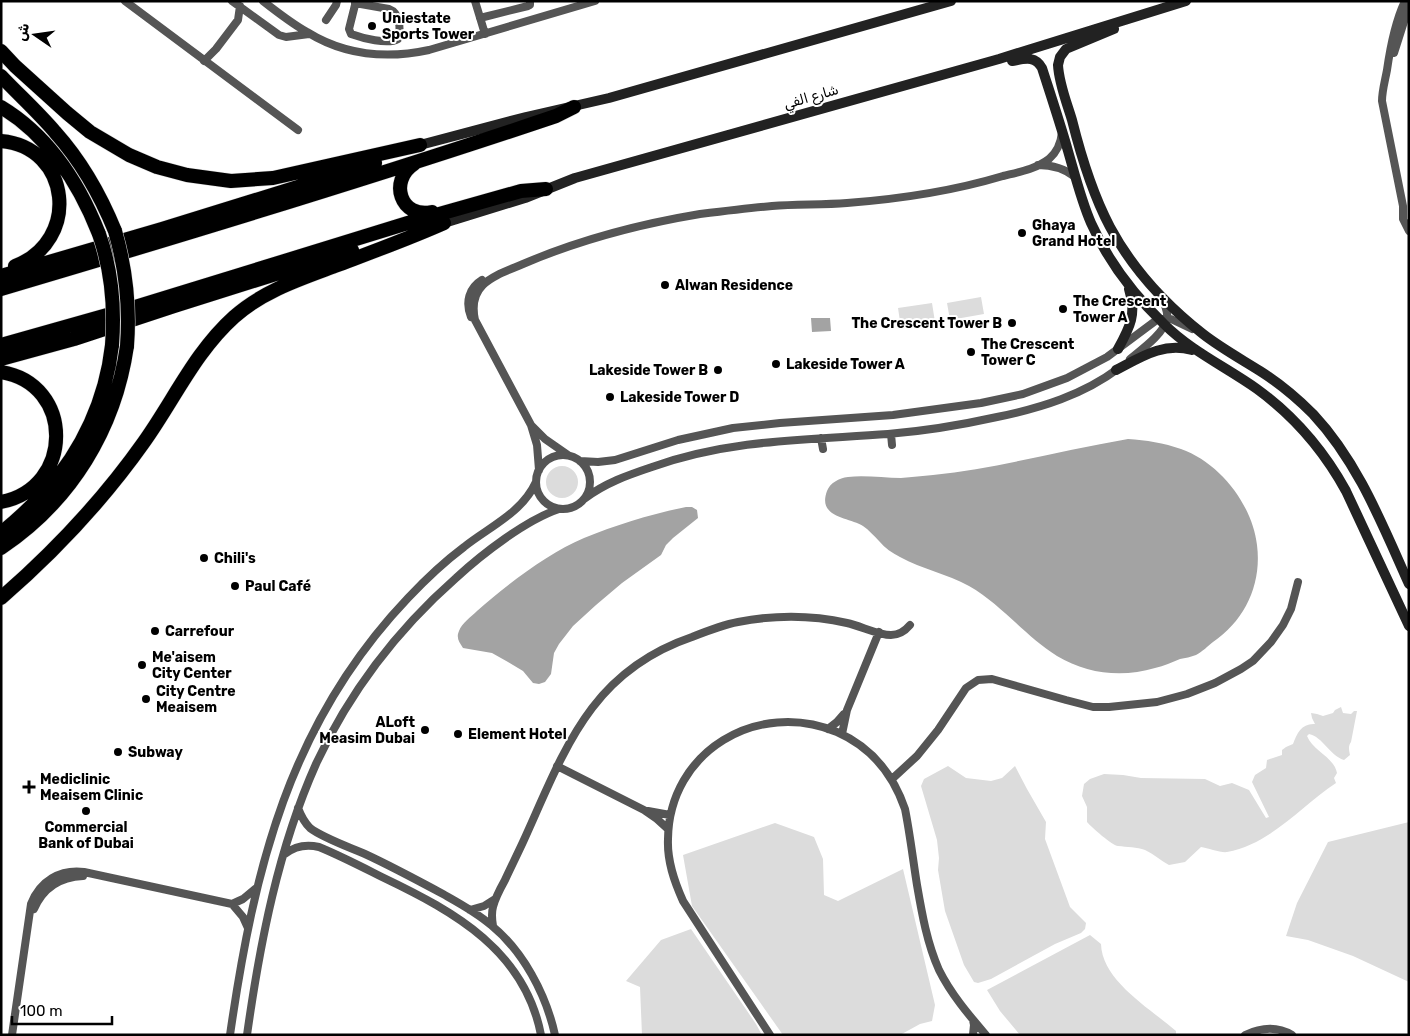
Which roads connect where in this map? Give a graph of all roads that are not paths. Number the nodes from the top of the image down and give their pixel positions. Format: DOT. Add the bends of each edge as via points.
graph roads {
  1 [pos="232,1"];
  2 [pos="337,1"];
  3 [pos="475,1"];
  4 [pos="951,1"];
  5 [pos="1186,1"];
  6 [pos="1405,1"];
  7 [pos="266,2"];
  8 [pos="355,2"];
  9 [pos="591,2"];
  10 [pos="132,3"];
  11 [pos="525,3"];
  12 [pos="240,6"];
  13 [pos="1409,6"];
  14 [pos="253,16"];
  15 [pos="1134,16"];
  16 [pos="480,18"];
  17 [pos="238,20"];
  18 [pos="326,20"];
  19 [pos="309,34"];
  20 [pos="484,34"];
  21 [pos="390,42"];
  22 [pos="1,51"];
  23 [pos="390,55"];
  24 [pos="999,59"];
  25 [pos="206,63"];
  26 [pos="1387,71"];
  27 [pos="1,76"];
  28 [pos="574,106"];
  29 [pos="1,107"];
  30 [pos="298,130"];
  31 [pos="1062,132"];
  32 [pos="1,141"];
  33 [pos="420,145"];
  34 [pos="416,162"];
  35 [pos="1038,165"];
  36 [pos="1075,177"];
  37 [pos="546,188"];
  38 [pos="460,208"];
  39 [pos="1406,208"];
  40 [pos="1409,216"];
  41 [pos="444,223"];
  42 [pos="1409,231"];
  43 [pos="164,235"];
  44 [pos="1,269"];
  45 [pos="1,276"];
  46 [pos="1125,282"];
  47 [pos="1,289"];
  48 [pos="1160,295"];
  49 [pos="172,301"];
  50 [pos="1163,321"];
  51 [pos="1205,336"];
  52 [pos="1,345"];
  53 [pos="1118,349"];
  54 [pos="1195,350"];
  55 [pos="1,359"];
  56 [pos="1116,370"];
  57 [pos="1,372"];
  58 [pos="892,406"];
  59 [pos="802,412"];
  60 [pos="893,415"];
  61 [pos="803,422"];
  62 [pos="531,425"];
  63 [pos="891,434"];
  64 [pos="821,438"];
  65 [pos="892,445"];
  66 [pos="823,450"];
  67 [pos="568,456"];
  68 [pos="580,461"];
  69 [pos="539,470"];
  70 [pos="536,482"];
  71 [pos="584,499"];
  72 [pos="1,502"];
  73 [pos="560,510"];
  74 [pos="1,534"];
  75 [pos="1,548"];
  76 [pos="1403,560"];
  77 [pos="1298,582"];
  78 [pos="1409,584"];
  79 [pos="1,598"];
  80 [pos="910,625"];
  81 [pos="1409,626"];
  82 [pos="879,632"];
  83 [pos="847,710"];
  84 [pos="828,728"];
  85 [pos="842,734"];
  86 [pos="557,766"];
  87 [pos="892,778"];
  88 [pos="298,808"];
  89 [pos="644,810"];
  90 [pos="670,815"];
  91 [pos="668,829"];
  92 [pos="284,854"];
  93 [pos="257,887"];
  94 [pos="495,899"];
  95 [pos="232,904"];
  96 [pos="470,910"];
  97 [pos="493,926"];
  98 [pos="248,928"];
  99 [pos="973,1020"];
  100 [pos="12,1035"];
  101 [pos="230,1035"];
  102 [pos="248,1035"];
  103 [pos="541,1035"];
  104 [pos="555,1035"];
  105 [pos="770,1035"];
  106 [pos="973,1035"];
  107 [pos="986,1035"];
  108 [pos="1245,1035"];
  109 [pos="1292,1035"];
  1 -- 12 [label="street"];
  2 -- 18 [label="street"];
  3 -- 16 [label="street"];
  4 -- 28 [label="street"];
  5 -- 15 [label="street, شارع الفي"];
  6 -- 26 [label="street" via="1390,49"];
  7 -- 19 [label="street"];
  8 -- 21 [label="street" via="350,32"];
  8 -- 21 [label="street" via="396,12 399,37"];
  9 -- 20 [label="street"];
  10 -- 25 [label="street"];
  11 -- 16 [label="street"];
  12 -- 14 [label="street"];
  12 -- 17 [label="street"];
  13 -- 26 [label="street"];
  14 -- 17 [label="street"];
  14 -- 19 [label="street" via="279,35"];
  15 -- 24 [label="street, شارع الفي"];
  15 -- 48 [label="street" via="1066,49 1058,61 1058,70 1096,196 1118,241"];
  16 -- 20 [label="street"];
  17 -- 25 [label="street"];
  19 -- 23 [label="street" via="348,50"];
  20 -- 23 [label="street" via="429,50"];
  21 -- 23 [label="street"];
  22 -- 33 [label="highway" via="67,113 97,136 143,161 187,175 230,180 272,178"];
  24 -- 31 [label="street" via="1029,58 1040,64"];
  24 -- 37 [label="street, شارع الفي"];
  25 -- 30 [label="street"];
  26 -- 39 [label="street" via="1382,101"];
  27 -- 75 [label="highway, bridge" via="55,131 98,192 122,256 129,314 127,346 118,391 94,448 67,487 46,510"];
  28 -- 33 [label="street"];
  28 -- 34 [label="highway" via="556,116"];
  29 -- 74 [label="highway, bridge" via="49,148 85,200 107,260 114,323 108,369 90,425 46,491"];
  31 -- 35 [label="street" via="1056,150"];
  31 -- 36 [label="street"];
  32 -- 44 [label="highway" via="21,146 40,158 54,177 60,200 57,223 46,244 29,260"];
  33 -- 43 [label="highway"];
  34 -- 38 [label="highway" via="406,170 400,182 401,195 408,206 424,213"];
  34 -- 43 [label="highway"];
  35 -- 36 [label="street" via="1058,167"];
  35 -- 62 [label="street" via="988,181 923,194 846,203 747,208 676,219 579,244 481,280 468,299 470,315"];
  36 -- 46 [label="street" via="1098,237"];
  37 -- 38 [label="highway" via="526,190"];
  37 -- 41 [label="street, شارع الفي" via="525,198"];
  38 -- 49 [label="highway"];
  39 -- 40 [label="street"];
  39 -- 42 [label="street" via="1403,219"];
  41 -- 49 [label="highway"];
  41 -- 79 [label="highway" via="290,283 259,299 235,317 203,351 158,422 112,484 60,543"];
  43 -- 45 [label="highway, bridge"];
  43 -- 47 [label="highway, bridge"];
  46 -- 50 [label="street"];
  46 -- 53 [label="street" via="1133,306 1132,321"];
  48 -- 50 [label="street" via="1166,308"];
  48 -- 51 [label="street"];
  49 -- 52 [label="highway, bridge"];
  49 -- 55 [label="highway, bridge" via="83,336"];
  50 -- 51 [label="street" via="1175,320"];
  50 -- 53 [label="street"];
  50 -- 54 [label="street"];
  50 -- 56 [label="street" via="1153,339"];
  51 -- 76 [label="street" via="1280,385 1326,428 1375,499"];
  53 -- 60 [label="street" via="1083,371 1039,389 981,403"];
  54 -- 56 [label="street" via="1163,348"];
  54 -- 81 [label="street" via="1258,390 1300,427 1317,447 1346,491"];
  56 -- 63 [label="street" via="1076,393 1048,404 977,422"];
  57 -- 72 [label="highway" via="21,378 40,392 52,412 57,435 53,459 42,479 24,494"];
  58 -- 60 [label="street"];
  59 -- 61 [label="street"];
  60 -- 61 [label="street"];
  61 -- 68 [label="street" via="733,428 678,440 615,460"];
  62 -- 67 [label="street"];
  62 -- 69 [label="street"];
  63 -- 64 [label="street"];
  63 -- 65 [label="street"];
  64 -- 66 [label="street"];
  64 -- 71 [label="street" via="700,452 619,478"];
  67 -- 68 [label="street"];
  67 -- 69 [label="street" via="548,459"];
  68 -- 71 [label="street" via="586,467 590,483"];
  69 -- 70 [label="street"];
  70 -- 73 [label="street" via="545,503"];
  70 -- 93 [label="street" via="522,504 463,548 415,591 378,631 349,671 301,756 277,818"];
  71 -- 73 [label="street" via="573,508"];
  73 -- 88 [label="street" via="536,519 475,561 404,628 371,670 342,716"];
  76 -- 78 [label="street"];
  77 -- 87 [label="street" via="1291,609 1271,642 1253,661 1222,680 1172,698 1141,705 1109,707 1066,700 992,679 978,680 966,688 922,750"];
  80 -- 82 [label="street" via="894,635"];
  82 -- 83 [label="street"];
  82 -- 86 [label="street" via="837,621 773,617 718,626 678,641 644,659 616,680 593,706"];
  83 -- 84 [label="street"];
  83 -- 85 [label="street"];
  84 -- 85 [label="street"];
  84 -- 90 [label="street" via="782,721 753,726 725,738 692,768 678,792"];
  85 -- 87 [label="street" via="864,748"];
  86 -- 89 [label="street"];
  86 -- 94 [label="street"];
  87 -- 99 [label="street" via="905,809 930,947 954,996"];
  88 -- 92 [label="street"];
  88 -- 96 [label="street" via="305,822 317,832 400,871"];
  89 -- 90 [label="street"];
  89 -- 91 [label="street"];
  90 -- 91 [label="street"];
  91 -- 105 [label="street" via="669,861 683,901"];
  92 -- 102 [label="street" via="258,966"];
  92 -- 103 [label="street" via="304,845 319,847 424,898 474,929 518,976 535,1011"];
  93 -- 95 [label="street"];
  93 -- 98 [label="street"];
  94 -- 96 [label="street"];
  94 -- 97 [label="street"];
  95 -- 98 [label="street"];
  95 -- 100 [label="street" via="84,872 61,873 51,878 33,899 30,910"];
  96 -- 97 [label="street"];
  97 -- 104 [label="street" via="515,951 534,981 548,1010"];
  98 -- 101 [label="street"];
  99 -- 106 [label="street"];
  99 -- 107 [label="street"];
  108 -- 109 [label="street" via="1267,1028"];
}
